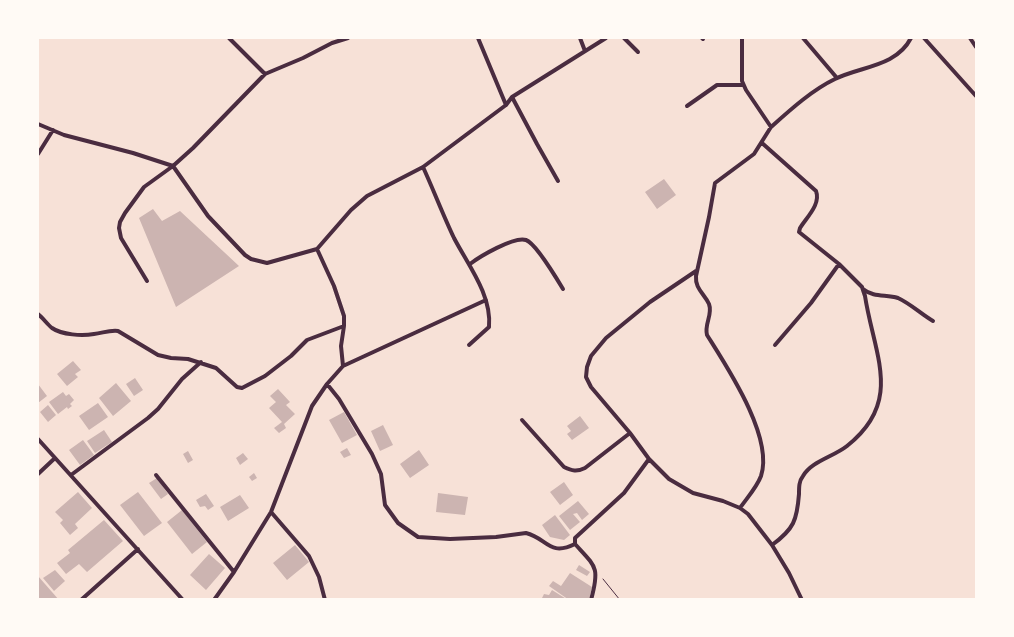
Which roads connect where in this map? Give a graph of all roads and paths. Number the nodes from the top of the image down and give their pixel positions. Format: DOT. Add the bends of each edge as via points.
graph roads {
  1 [pos="229,38"];
  2 [pos="348,38"];
  3 [pos="478,38"];
  4 [pos="580,38"];
  5 [pos="606,38"];
  6 [pos="624,38"];
  7 [pos="742,38"];
  8 [pos="803,38"];
  9 [pos="911,38"];
  10 [pos="924,38"];
  11 [pos="970,38"];
  12 [pos="976,47"];
  13 [pos="585,51"];
  14 [pos="638,52"];
  15 [pos="265,74"];
  16 [pos="837,78"];
  17 [pos="743,85"];
  18 [pos="976,96"];
  19 [pos="512,97"];
  20 [pos="506,104"];
  21 [pos="687,106"];
  22 [pos="38,124"];
  23 [pos="771,127"];
  24 [pos="53,130"];
  25 [pos="762,143"];
  26 [pos="38,154"];
  27 [pos="173,166"];
  28 [pos="423,167"];
  29 [pos="558,181"];
  30 [pos="316,249"];
  31 [pos="470,264"];
  32 [pos="839,264"];
  33 [pos="696,271"];
  34 [pos="146,282"];
  35 [pos="862,287"];
  36 [pos="563,289"];
  37 [pos="486,300"];
  38 [pos="38,314"];
  39 [pos="933,321"];
  40 [pos="344,326"];
  41 [pos="469,345"];
  42 [pos="775,345"];
  43 [pos="201,362"];
  44 [pos="344,366"];
  45 [pos="327,384"];
  46 [pos="522,420"];
  47 [pos="630,433"];
  48 [pos="38,439"];
  49 [pos="55,458"];
  50 [pos="649,459"];
  51 [pos="38,474"];
  52 [pos="71,475"];
  53 [pos="156,475"];
  54 [pos="740,508"];
  55 [pos="271,512"];
  56 [pos="574,544"];
  57 [pos="772,545"];
  58 [pos="138,549"];
  59 [pos="234,572"];
  60 [pos="597,573"];
  61 [pos="81,600"];
  62 [pos="184,600"];
  63 [pos="214,600"];
  64 [pos="325,600"];
  65 [pos="591,600"];
  66 [pos="620,600"];
  67 [pos="802,600"];
  1 -- 15 [label="street"];
  2 -- 15 [label="street"];
  3 -- 20 [label="street"];
  4 -- 13 [label="street"];
  5 -- 13 [label="street"];
  6 -- 14 [label="street"];
  7 -- 17 [label="street"];
  8 -- 16 [label="street"];
  9 -- 16 [label="street" via="884,62"];
  10 -- 18 [label="street"];
  11 -- 12 [label="street"];
  13 -- 19 [label="street"];
  15 -- 27 [label="street"];
  16 -- 23 [label="street"];
  17 -- 21 [label="street" via="717,85"];
  17 -- 23 [label="street"];
  19 -- 20 [label="street"];
  19 -- 29 [label="street"];
  20 -- 28 [label="street"];
  22 -- 24 [label="street"];
  23 -- 25 [label="street"];
  24 -- 26 [label="street"];
  24 -- 27 [label="street"];
  25 -- 32 [label="street" via="816,191 816,205 799,232"];
  25 -- 33 [label="street" via="754,154 715,183"];
  27 -- 30 [label="street" via="208,216 244,255 267,263"];
  27 -- 34 [label="street" via="144,187 120,222 121,238"];
  28 -- 30 [label="street" via="367,196"];
  28 -- 31 [label="street" via="454,238"];
  30 -- 40 [label="street" via="334,286"];
  31 -- 36 [label="street" via="494,249 526,240"];
  31 -- 37 [label="street"];
  32 -- 35 [label="street"];
  32 -- 42 [label="street"];
  33 -- 47 [label="street" via="642,308 606,338 589,362 588,382"];
  33 -- 54 [label="street" via="696,285 710,305 707,335 734,379 752,417 763,456 761,475"];
  35 -- 39 [label="street" via="873,295 907,302"];
  35 -- 57 [label="street" via="881,373 882,388 877,409 866,428 850,444 803,474 795,521"];
  37 -- 41 [label="street" via="489,327"];
  37 -- 44 [label="street"];
  38 -- 43 [label="street" via="54,329 67,333 118,331 158,355"];
  40 -- 43 [label="street" via="307,340 265,376 242,388 216,368"];
  40 -- 44 [label="street" via="341,346"];
  43 -- 52 [label="street" via="148,418"];
  44 -- 45 [label="street"];
  45 -- 55 [label="street" via="312,406"];
  45 -- 56 [label="street" via="372,454 381,474 385,505 398,524 418,537 450,540 526,533 553,549"];
  46 -- 47 [label="street" via="564,467 572,471 585,468"];
  47 -- 50 [label="street"];
  48 -- 49 [label="street"];
  49 -- 51 [label="street"];
  49 -- 52 [label="street"];
  50 -- 54 [label="street" via="683,488"];
  50 -- 56 [label="street" via="631,486 574,538"];
  52 -- 58 [label="street"];
  53 -- 59 [label="street"];
  54 -- 57 [label="street"];
  55 -- 59 [label="street"];
  55 -- 64 [label="street" via="310,556"];
  56 -- 60 [label="street" via="594,565"];
  57 -- 67 [label="street"];
  58 -- 61 [label="street"];
  58 -- 62 [label="street"];
  59 -- 63 [label="street"];
  60 -- 65 [label="street"];
  60 -- 66 [label="path"];
}
